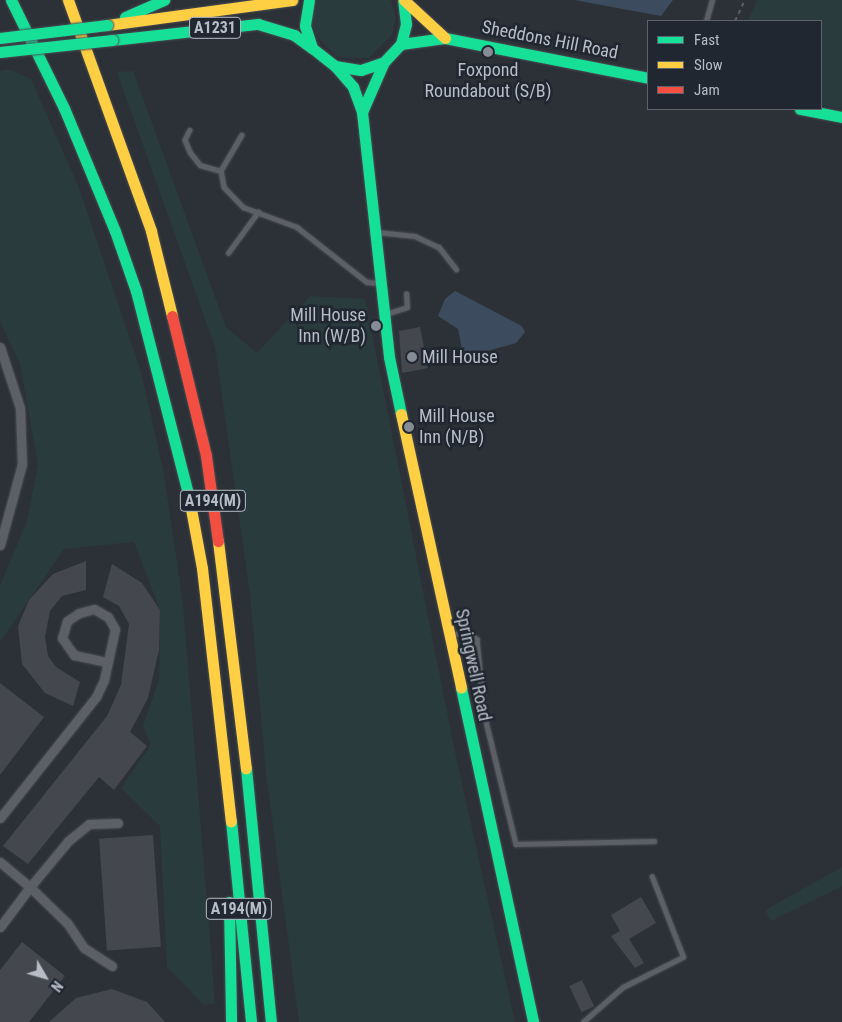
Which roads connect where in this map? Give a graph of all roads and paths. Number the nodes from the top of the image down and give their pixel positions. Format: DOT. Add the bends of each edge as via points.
graph roads {
  1 [pos="11,0"];
  2 [pos="68,0"];
  3 [pos="164,0"];
  4 [pos="292,0"];
  5 [pos="309,0"];
  6 [pos="403,0"];
  7 [pos="712,0"];
  8 [pos="745,0"];
  9 [pos="706,20"];
  10 [pos="735,20"];
  11 [pos="107,25"];
  12 [pos="0,38"];
  13 [pos="445,38"];
  14 [pos="401,44"];
  15 [pos="312,48"];
  16 [pos="0,52"];
  17 [pos="384,62"];
  18 [pos="335,66"];
  19 [pos="647,78"];
  20 [pos="805,110"];
  21 [pos="362,112"];
  22 [pos="842,118"];
  23 [pos="190,130"];
  24 [pos="242,135"];
  25 [pos="221,171"];
  26 [pos="258,212"];
  27 [pos="375,232"];
  28 [pos="228,253"];
  29 [pos="456,269"];
  30 [pos="380,283"];
  31 [pos="406,294"];
  32 [pos="383,314"];
  33 [pos="0,347"];
  34 [pos="0,545"];
  35 [pos="449,634"];
  36 [pos="107,662"];
  37 [pos="227,795"];
  38 [pos="0,818"];
  39 [pos="118,823"];
  40 [pos="654,841"];
  41 [pos="0,862"];
  42 [pos="652,876"];
  43 [pos="30,887"];
  44 [pos="0,927"];
  45 [pos="112,966"];
  46 [pos="231,1022"];
  47 [pos="251,1022"];
  48 [pos="271,1022"];
  49 [pos="533,1022"];
  50 [pos="583,1022"];
  1 -- 37 [label="main road, A194(M)" via="93,175 136,291 159,370 202,568"];
  2 -- 48 [label="main road, A194(M)" via="151,231 206,456 238,686"];
  3 -- 11 [label="main road, A1231"];
  4 -- 11 [label="main road, A1231"];
  5 -- 15 [label="main road" via="305,26"];
  6 -- 13 [label="main road"];
  6 -- 14 [label="main road" via="406,24"];
  7 -- 9 [label="lane"];
  8 -- 10 [label="path"];
  11 -- 12 [label="main road, A1231, bridge"];
  13 -- 14 [label="main road"];
  13 -- 19 [label="main road, Sheddons Hill Road"];
  14 -- 17 [label="main road"];
  15 -- 16 [label="main road, A1231, bridge" via="294,35 258,24"];
  15 -- 18 [label="main road, Springwell Road"];
  17 -- 18 [label="main road" via="361,70"];
  17 -- 21 [label="main road"];
  18 -- 21 [label="main road, Springwell Road" via="353,87"];
  20 -- 22 [label="main road"];
  21 -- 27 [label="main road, Springwell Road"];
  23 -- 25 [label="lane" via="185,140 190,152 200,165"];
  24 -- 25 [label="lane"];
  25 -- 26 [label="lane" via="224,187 243,207"];
  26 -- 28 [label="lane"];
  26 -- 30 [label="lane" via="297,228 368,282"];
  27 -- 29 [label="lane" via="415,236 439,247"];
  27 -- 30 [label="main road, Springwell Road"];
  30 -- 32 [label="main road, Springwell Road"];
  31 -- 32 [label="lane" via="408,307"];
  32 -- 35 [label="main road, Springwell Road" via="407,447"];
  33 -- 34 [label="street" via="20,408 22,464"];
  35 -- 40 [label="lane" via="468,633 477,638 484,713 516,844"];
  35 -- 49 [label="main road, Springwell Road"];
  36 -- 36 [label="street" via="74,655 62,638 67,621 79,612 94,609 108,617 115,629 115,648"];
  36 -- 38 [label="street" via="96,697"];
  37 -- 46 [label="main road, A194(M)"];
  37 -- 47 [label="main road, A194(M)"];
  39 -- 43 [label="street" via="89,824 68,840"];
  41 -- 43 [label="street"];
  42 -- 50 [label="lane" via="683,957 623,987"];
  43 -- 44 [label="street"];
  43 -- 45 [label="street" via="67,923 84,948"];
}
